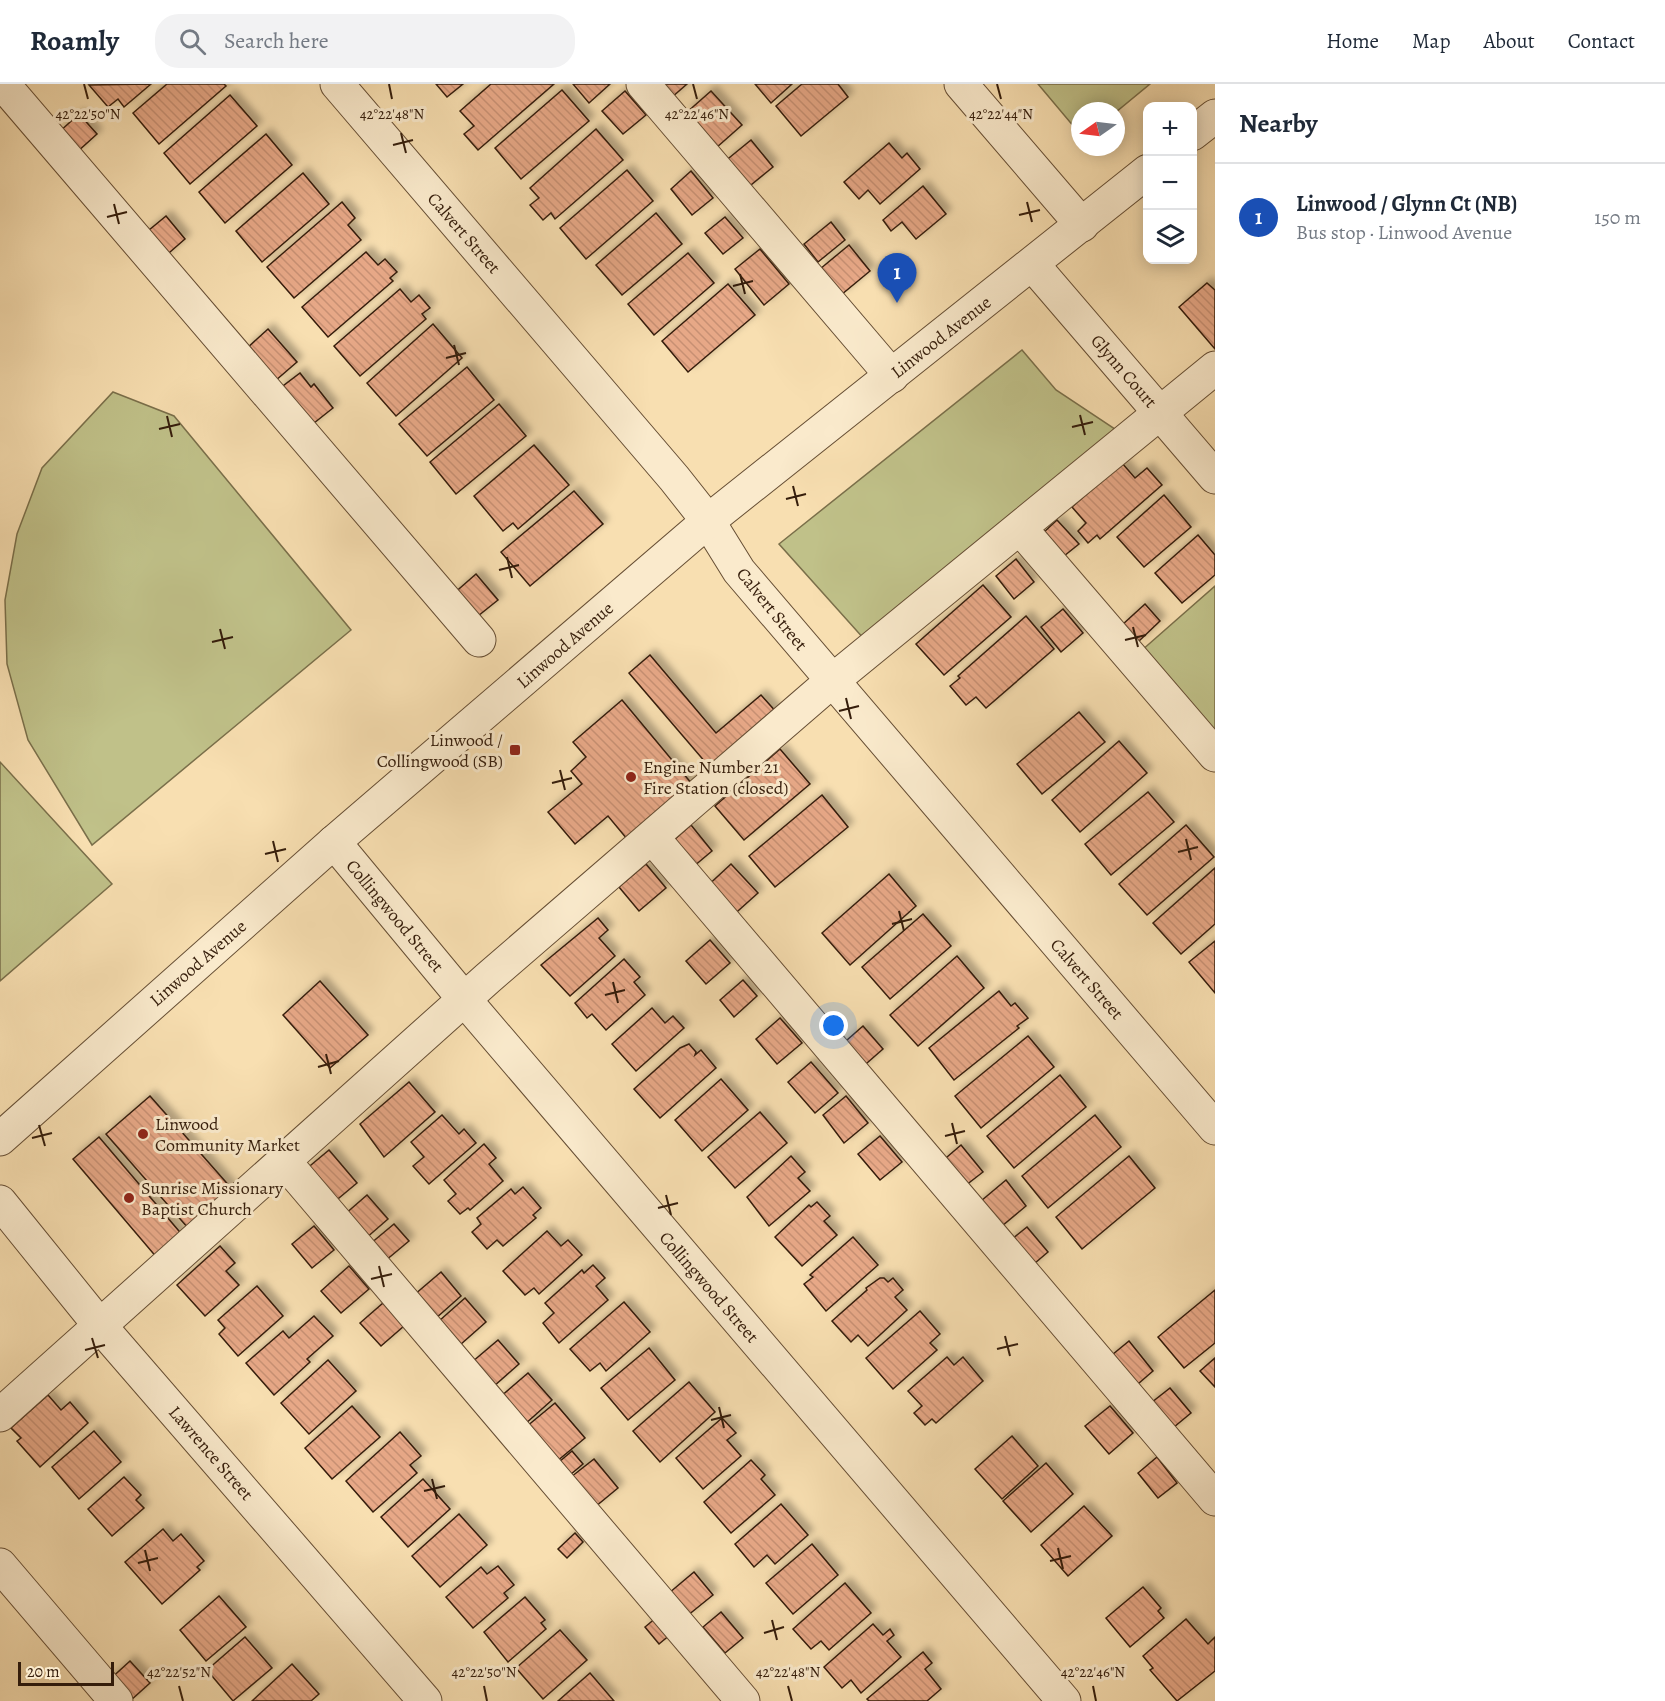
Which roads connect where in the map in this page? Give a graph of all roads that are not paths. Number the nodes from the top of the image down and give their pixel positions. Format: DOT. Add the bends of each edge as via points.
graph roads {
  1 [pos="3,84"];
  2 [pos="337,84"];
  3 [pos="643,84"];
  4 [pos="960,84"];
  5 [pos="1215,116"];
  6 [pos="1197,130"];
  7 [pos="1143,175"];
  8 [pos="1082,225"];
  9 [pos="1033,265"];
  10 [pos="1215,368"];
  11 [pos="892,376"];
  12 [pos="1161,414"];
  13 [pos="1215,477"];
  14 [pos="708,521"];
  15 [pos="1020,528"];
  16 [pos="479,640"];
  17 [pos="832,681"];
  18 [pos="1215,755"];
  19 [pos="651,837"];
  20 [pos="334,842"];
  21 [pos="464,999"];
  22 [pos="1215,1128"];
  23 [pos="0,1139"];
  24 [pos="284,1161"];
  25 [pos="0,1202"];
  26 [pos="101,1327"];
  27 [pos="0,1415"];
  28 [pos="1215,1499"];
  29 [pos="0,1565"];
  30 [pos="116,1701"];
  31 [pos="425,1701"];
  32 [pos="743,1701"];
  33 [pos="1064,1701"];
  1 -- 16 [label="street"];
  2 -- 14 [label="street, Calvert Street"];
  3 -- 11 [label="street"];
  4 -- 8 [label="street"];
  5 -- 6 [label="street"];
  7 -- 8 [label="street, Linwood Avenue"];
  8 -- 9 [label="street, Linwood Avenue"];
  9 -- 11 [label="street, Linwood Avenue"];
  9 -- 12 [label="street, Glynn Court"];
  10 -- 12 [label="street"];
  11 -- 14 [label="street, Linwood Avenue"];
  12 -- 13 [label="street, Glynn Court"];
  12 -- 15 [label="street"];
  14 -- 17 [label="street, Calvert Street" via="739,571"];
  14 -- 20 [label="street, Linwood Avenue"];
  15 -- 17 [label="street"];
  15 -- 18 [label="street"];
  17 -- 19 [label="street"];
  17 -- 22 [label="street, Calvert Street"];
  19 -- 21 [label="street"];
  19 -- 28 [label="street"];
  20 -- 21 [label="street, Collingwood Street"];
  20 -- 23 [label="street, Linwood Avenue"];
  21 -- 24 [label="street"];
  21 -- 33 [label="street, Collingwood Street"];
  24 -- 26 [label="street"];
  24 -- 32 [label="street"];
  25 -- 26 [label="street, Lawrence Street"];
  26 -- 27 [label="street"];
  26 -- 31 [label="street, Lawrence Street"];
  29 -- 30 [label="street"];
}
